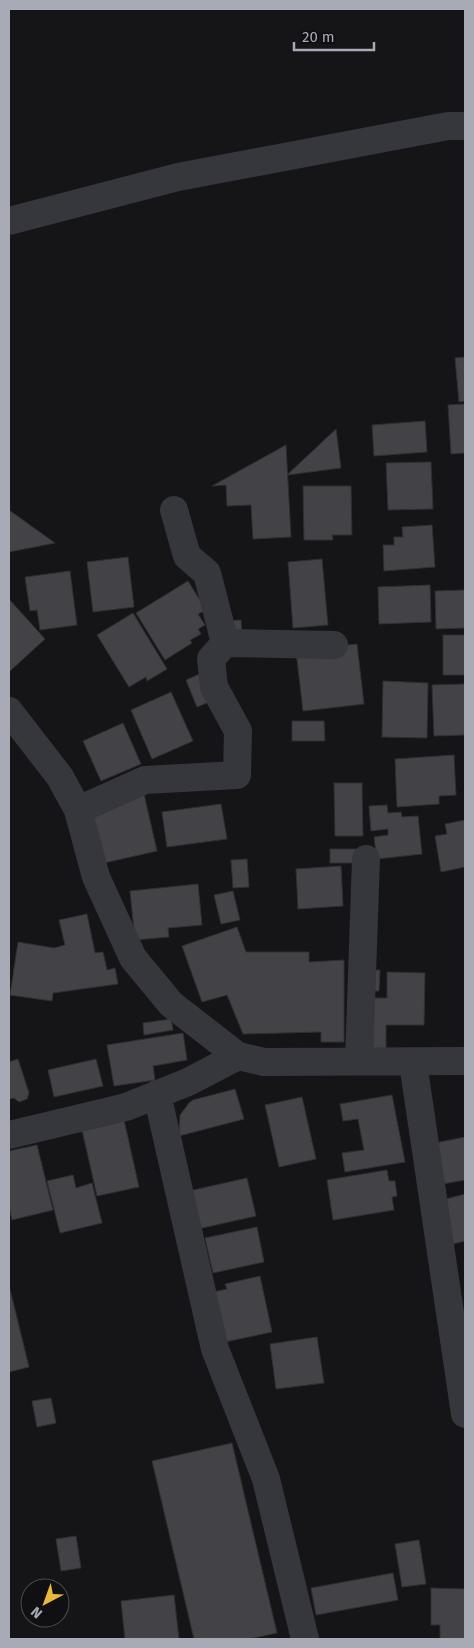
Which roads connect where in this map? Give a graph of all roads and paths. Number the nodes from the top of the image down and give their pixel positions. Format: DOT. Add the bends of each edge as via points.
graph roads {
  1 [pos="465,126"];
  2 [pos="9,220"];
  3 [pos="174,510"];
  4 [pos="225,643"];
  5 [pos="334,645"];
  6 [pos="9,711"];
  7 [pos="78,810"];
  8 [pos="366,858"];
  9 [pos="238,1056"];
  10 [pos="359,1060"];
  11 [pos="465,1061"];
  12 [pos="413,1063"];
  13 [pos="157,1094"];
  14 [pos="9,1135"];
  15 [pos="465,1414"];
  16 [pos="305,1639"];
  1 -- 2 [label="street" via="448,126 178,177"];
  3 -- 4 [label="street" via="187,556 207,573"];
  4 -- 5 [label="street"];
  4 -- 7 [label="street" via="211,659 214,687 238,731 237,775 145,780"];
  6 -- 7 [label="street" via="60,777"];
  7 -- 9 [label="street" via="96,877 133,958 171,1004"];
  8 -- 10 [label="street"];
  9 -- 10 [label="street" via="264,1062"];
  9 -- 13 [label="street"];
  10 -- 12 [label="street"];
  11 -- 12 [label="street"];
  12 -- 15 [label="street"];
  13 -- 14 [label="street" via="126,1107"];
  13 -- 16 [label="street" via="215,1349 266,1479"];
}
